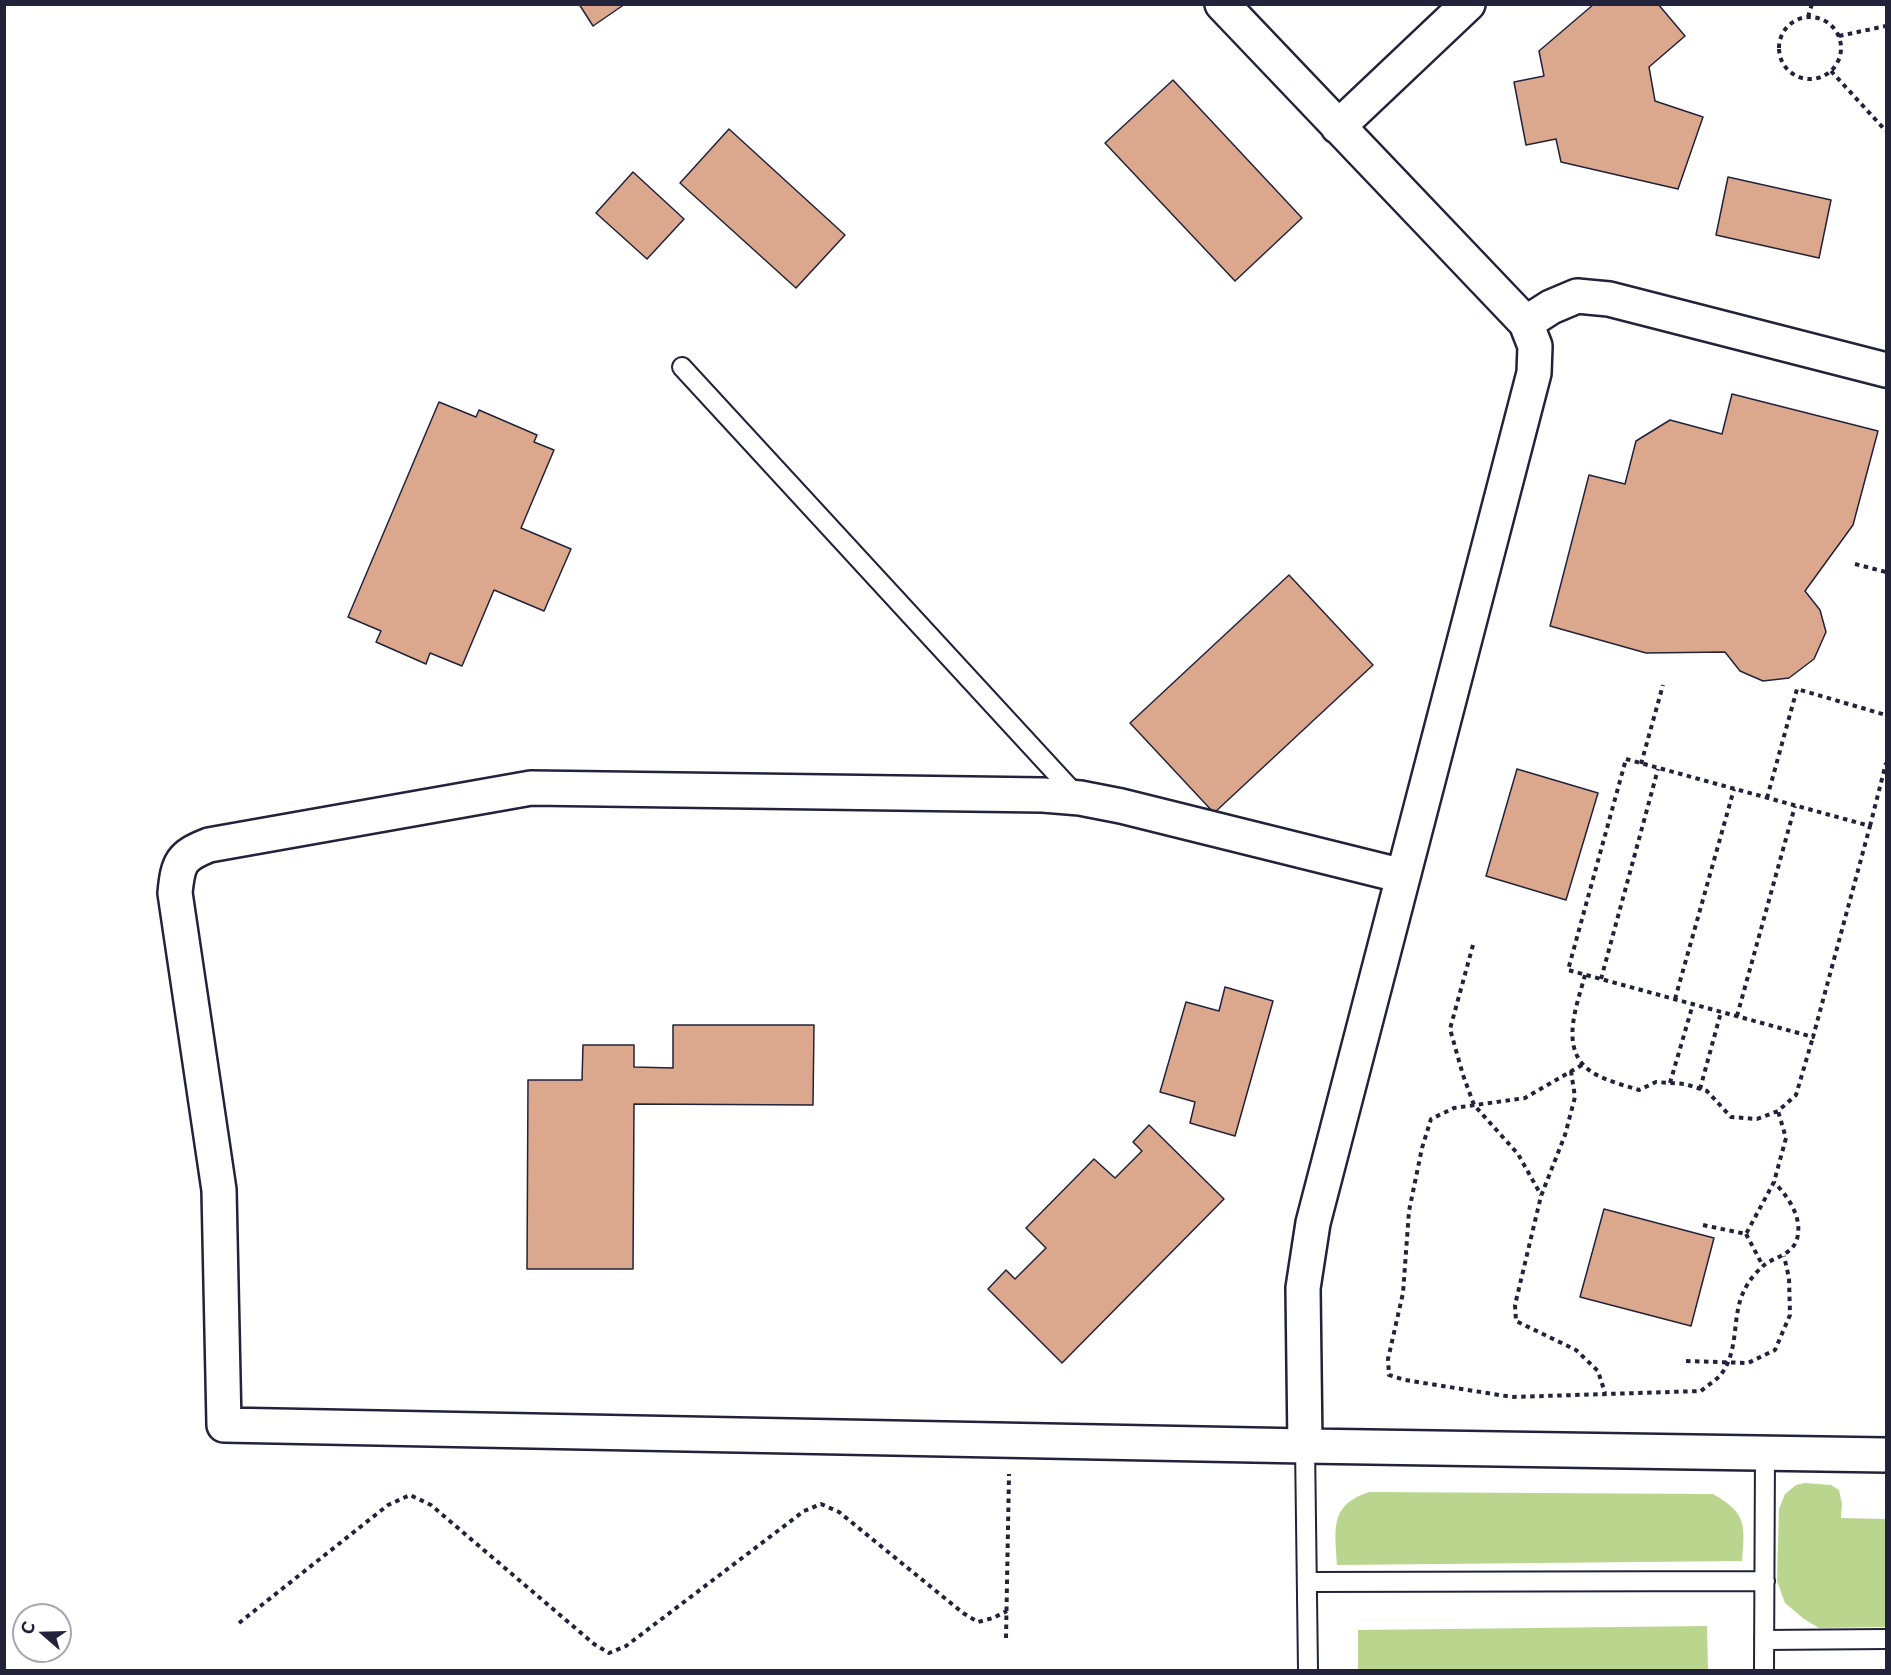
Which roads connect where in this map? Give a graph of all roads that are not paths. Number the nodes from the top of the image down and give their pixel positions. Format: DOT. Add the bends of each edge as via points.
graph roads {
  1 [pos="1222,4"];
  2 [pos="1468,4"];
  3 [pos="1338,127"];
  4 [pos="1526,323"];
  5 [pos="682,367"];
  6 [pos="1887,370"];
  7 [pos="1080,798"];
  8 [pos="1403,876"];
  9 [pos="1305,1446"];
  10 [pos="1765,1454"];
  11 [pos="1887,1455"];
  12 [pos="1765,1581"];
  13 [pos="1307,1582"];
  14 [pos="1887,1639"];
  15 [pos="1764,1640"];
  16 [pos="1308,1671"];
  17 [pos="1764,1671"];
  1 -- 3 [label="street"];
  2 -- 3 [label="street"];
  3 -- 4 [label="street"];
  4 -- 6 [label="street" via="1577,296 1609,299"];
  4 -- 8 [label="street" via="1535,346 1534,373"];
  5 -- 7 [label="lane"];
  7 -- 8 [label="street"];
  7 -- 9 [label="street" via="531,788 209,845 188,853 177,871 175,892 219,1190 224,1425"];
  8 -- 9 [label="street" via="1313,1223 1303,1288"];
  9 -- 10 [label="street"];
  9 -- 13 [label="lane"];
  10 -- 11 [label="street"];
  10 -- 12 [label="lane"];
  12 -- 13 [label="lane"];
  12 -- 15 [label="lane"];
  13 -- 16 [label="lane"];
  14 -- 15 [label="lane"];
  15 -- 17 [label="lane"];
}
